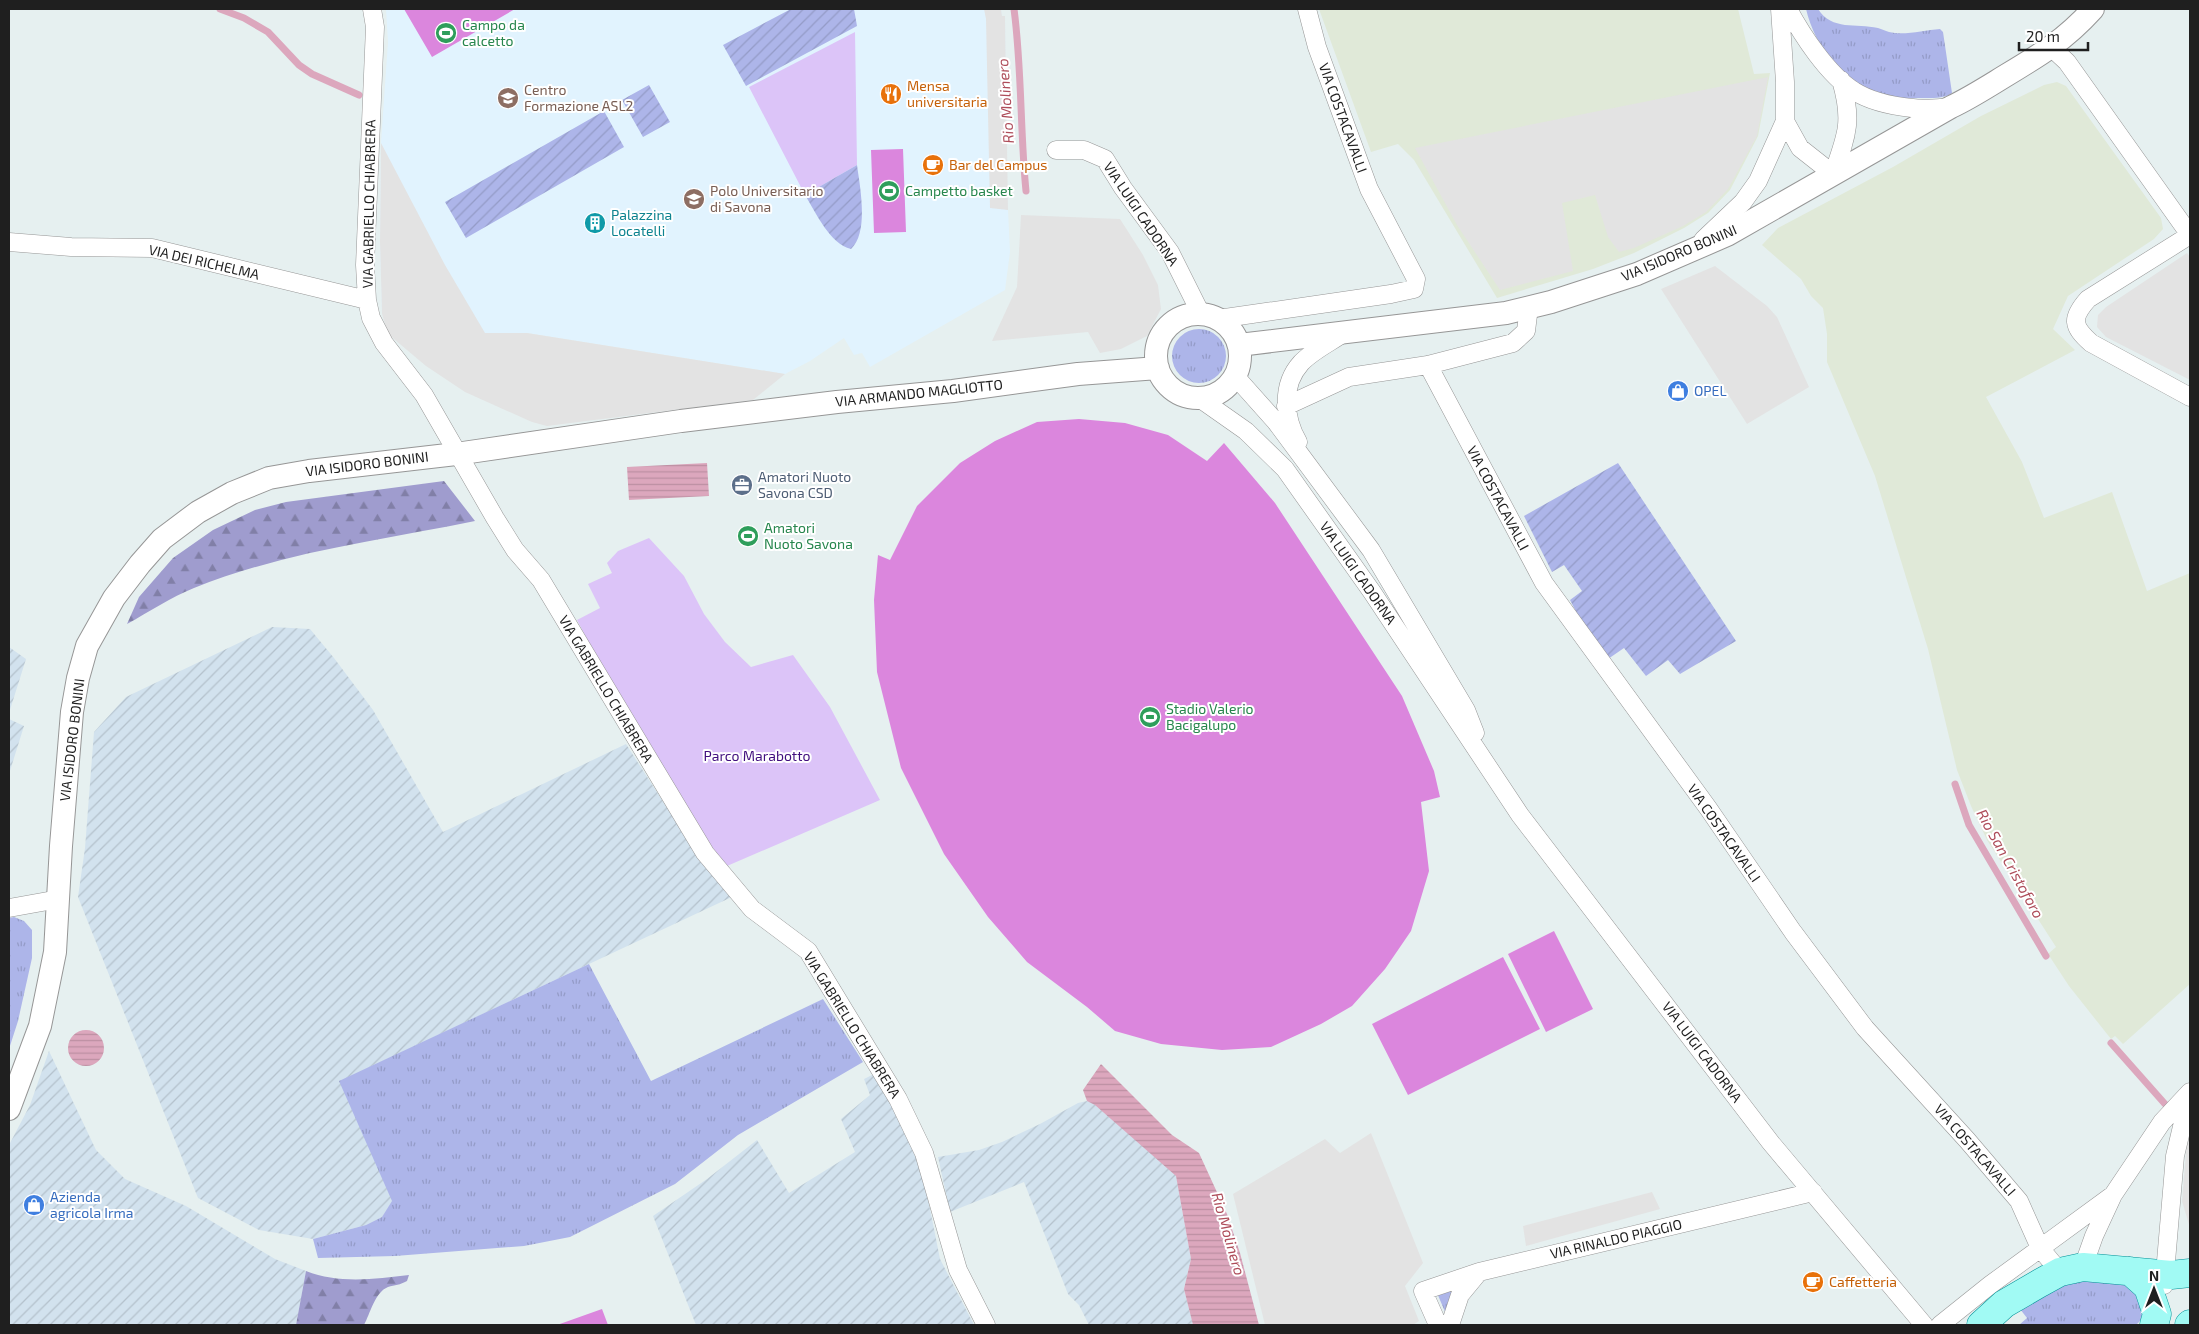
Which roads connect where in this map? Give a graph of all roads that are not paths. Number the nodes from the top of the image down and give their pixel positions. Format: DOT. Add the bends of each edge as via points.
graph roads {
  1 [pos="372,9"];
  2 [pos="1307,9"];
  3 [pos="1780,9"];
  4 [pos="1788,9"];
  5 [pos="2093,9"];
  6 [pos="2052,48"];
  7 [pos="1841,80"];
  8 [pos="1951,107"];
  9 [pos="1785,121"];
  10 [pos="1056,150"];
  11 [pos="1834,174"];
  12 [pos="2190,235"];
  13 [pos="9,242"];
  14 [pos="1692,250"];
  15 [pos="367,300"];
  16 [pos="1529,307"];
  17 [pos="1210,317"];
  18 [pos="1345,332"];
  19 [pos="1239,345"];
  20 [pos="1428,365"];
  21 [pos="1158,368"];
  22 [pos="1235,376"];
  23 [pos="2190,397"];
  24 [pos="1200,398"];
  25 [pos="1286,406"];
  26 [pos="681,421"];
  27 [pos="456,454"];
  28 [pos="1326,490"];
  29 [pos="1490,771"];
  30 [pos="59,899"];
  31 [pos="9,908"];
  32 [pos="2190,1092"];
  33 [pos="9,1109"];
  34 [pos="1813,1192"];
  35 [pos="2113,1194"];
  36 [pos="2040,1248"];
  37 [pos="2072,1270"];
  38 [pos="2130,1271"];
  39 [pos="1479,1272"];
  40 [pos="2177,1273"];
  41 [pos="2156,1320"];
  42 [pos="986,1325"];
  43 [pos="1438,1325"];
  44 [pos="1450,1325"];
  45 [pos="1924,1325"];
  46 [pos="1940,1325"];
  47 [pos="1981,1325"];
  1 -- 15 [label="street, VIA GABRIELLO CHIABRERA" via="375,27 365,265"];
  2 -- 17 [label="street, VIA COSTACAVALLI" via="1317,47 1369,189 1416,279 1414,288 1391,294"];
  3 -- 9 [label="street" via="1786,82"];
  4 -- 7 [label="street" via="1804,38"];
  5 -- 6 [label="street, VIA ISIDORO BONINI"];
  6 -- 8 [label="street, VIA ISIDORO BONINI"];
  6 -- 12 [label="street" via="2067,62"];
  7 -- 8 [label="street" via="1854,92 1879,102 1914,109"];
  7 -- 11 [label="street" via="1848,104 1848,119 1845,143"];
  8 -- 11 [label="street, VIA ISIDORO BONINI"];
  9 -- 11 [label="street" via="1800,148"];
  9 -- 14 [label="street" via="1758,181 1743,202"];
  10 -- 17 [label="street, VIA LUIGI CADORNA" via="1084,150 1105,159 1170,252"];
  11 -- 14 [label="street, VIA ISIDORO BONINI" via="1727,235"];
  12 -- 23 [label="street" via="2088,299 2078,310 2076,324 2077,331 2090,344"];
  13 -- 15 [label="street, VIA DEI RICHELMA" via="152,248"];
  14 -- 16 [label="street, VIA ISIDORO BONINI" via="1637,274"];
  15 -- 27 [label="street, VIA GABRIELLO CHIABRERA" via="371,318 384,344 424,395"];
  16 -- 18 [label="street, VIA ISIDORO BONINI" via="1437,323"];
  16 -- 20 [label="street" via="1526,331 1513,344"];
  17 -- 19 [label="street" via="1231,330"];
  17 -- 21 [label="street" via="1185,316 1171,324 1161,337 1156,352"];
  18 -- 19 [label="street, VIA ISIDORO BONINI"];
  18 -- 25 [label="street, VIA LUIGI CADORNA" via="1302,362 1290,379"];
  19 -- 22 [label="street" via="1240,361"];
  20 -- 25 [label="street" via="1349,377"];
  20 -- 36 [label="street, VIA COSTACAVALLI" via="1544,583 1865,1028 2019,1201"];
  21 -- 24 [label="street" via="1162,378 1178,393"];
  21 -- 26 [label="street, VIA ARMANDO MAGLIOTTO" via="1078,374"];
  22 -- 24 [label="street" via="1214,395"];
  22 -- 28 [label="street, VIA LUIGI CADORNA" via="1276,422"];
  24 -- 29 [label="street, VIA LUIGI CADORNA" via="1246,431 1285,469 1372,592"];
  25 -- 28 [label="street, VIA LUIGI CADORNA" via="1293,433"];
  26 -- 27 [label="street, VIA ISIDORO BONINI"];
  27 -- 30 [label="street, VIA ISIDORO BONINI" via="340,466 269,478 198,512 162,539 145,558 114,598 87,646 78,678 66,780"];
  27 -- 42 [label="street, VIA GABRIELLO CHIABRERA" via="515,550 541,580 705,853 752,909 808,951 898,1099 924,1153 958,1270"];
  28 -- 29 [label="street, VIA LUIGI CADORNA" via="1371,550 1466,710"];
  29 -- 34 [label="street, VIA LUIGI CADORNA" via="1520,815 1771,1143"];
  30 -- 31 [label="street"];
  30 -- 33 [label="street, VIA ISIDORO BONINI" via="55,952 40,1026"];
  32 -- 35 [label="street" via="2162,1122"];
  32 -- 40 [label="street" via="2175,1156"];
  34 -- 39 [label="street, VIA RINALDO PIAGGIO"];
  34 -- 45 [label="street, VIA LUIGI CADORNA"];
  35 -- 36 [label="street"];
  35 -- 37 [label="street" via="2094,1236"];
  36 -- 37 [label="street, VIA COSTACAVALLI"];
  36 -- 46 [label="street"];
  37 -- 38 [label="main road"];
  37 -- 47 [label="main road" via="2004,1304"];
  38 -- 40 [label="main road"];
  38 -- 41 [label="main road" via="2148,1286"];
  39 -- 43 [label="street, VIA RINALDO PIAGGIO" via="1423,1291"];
  39 -- 44 [label="street" via="1460,1295"];
  40 -- 41 [label="street" via="2163,1293"];
}
